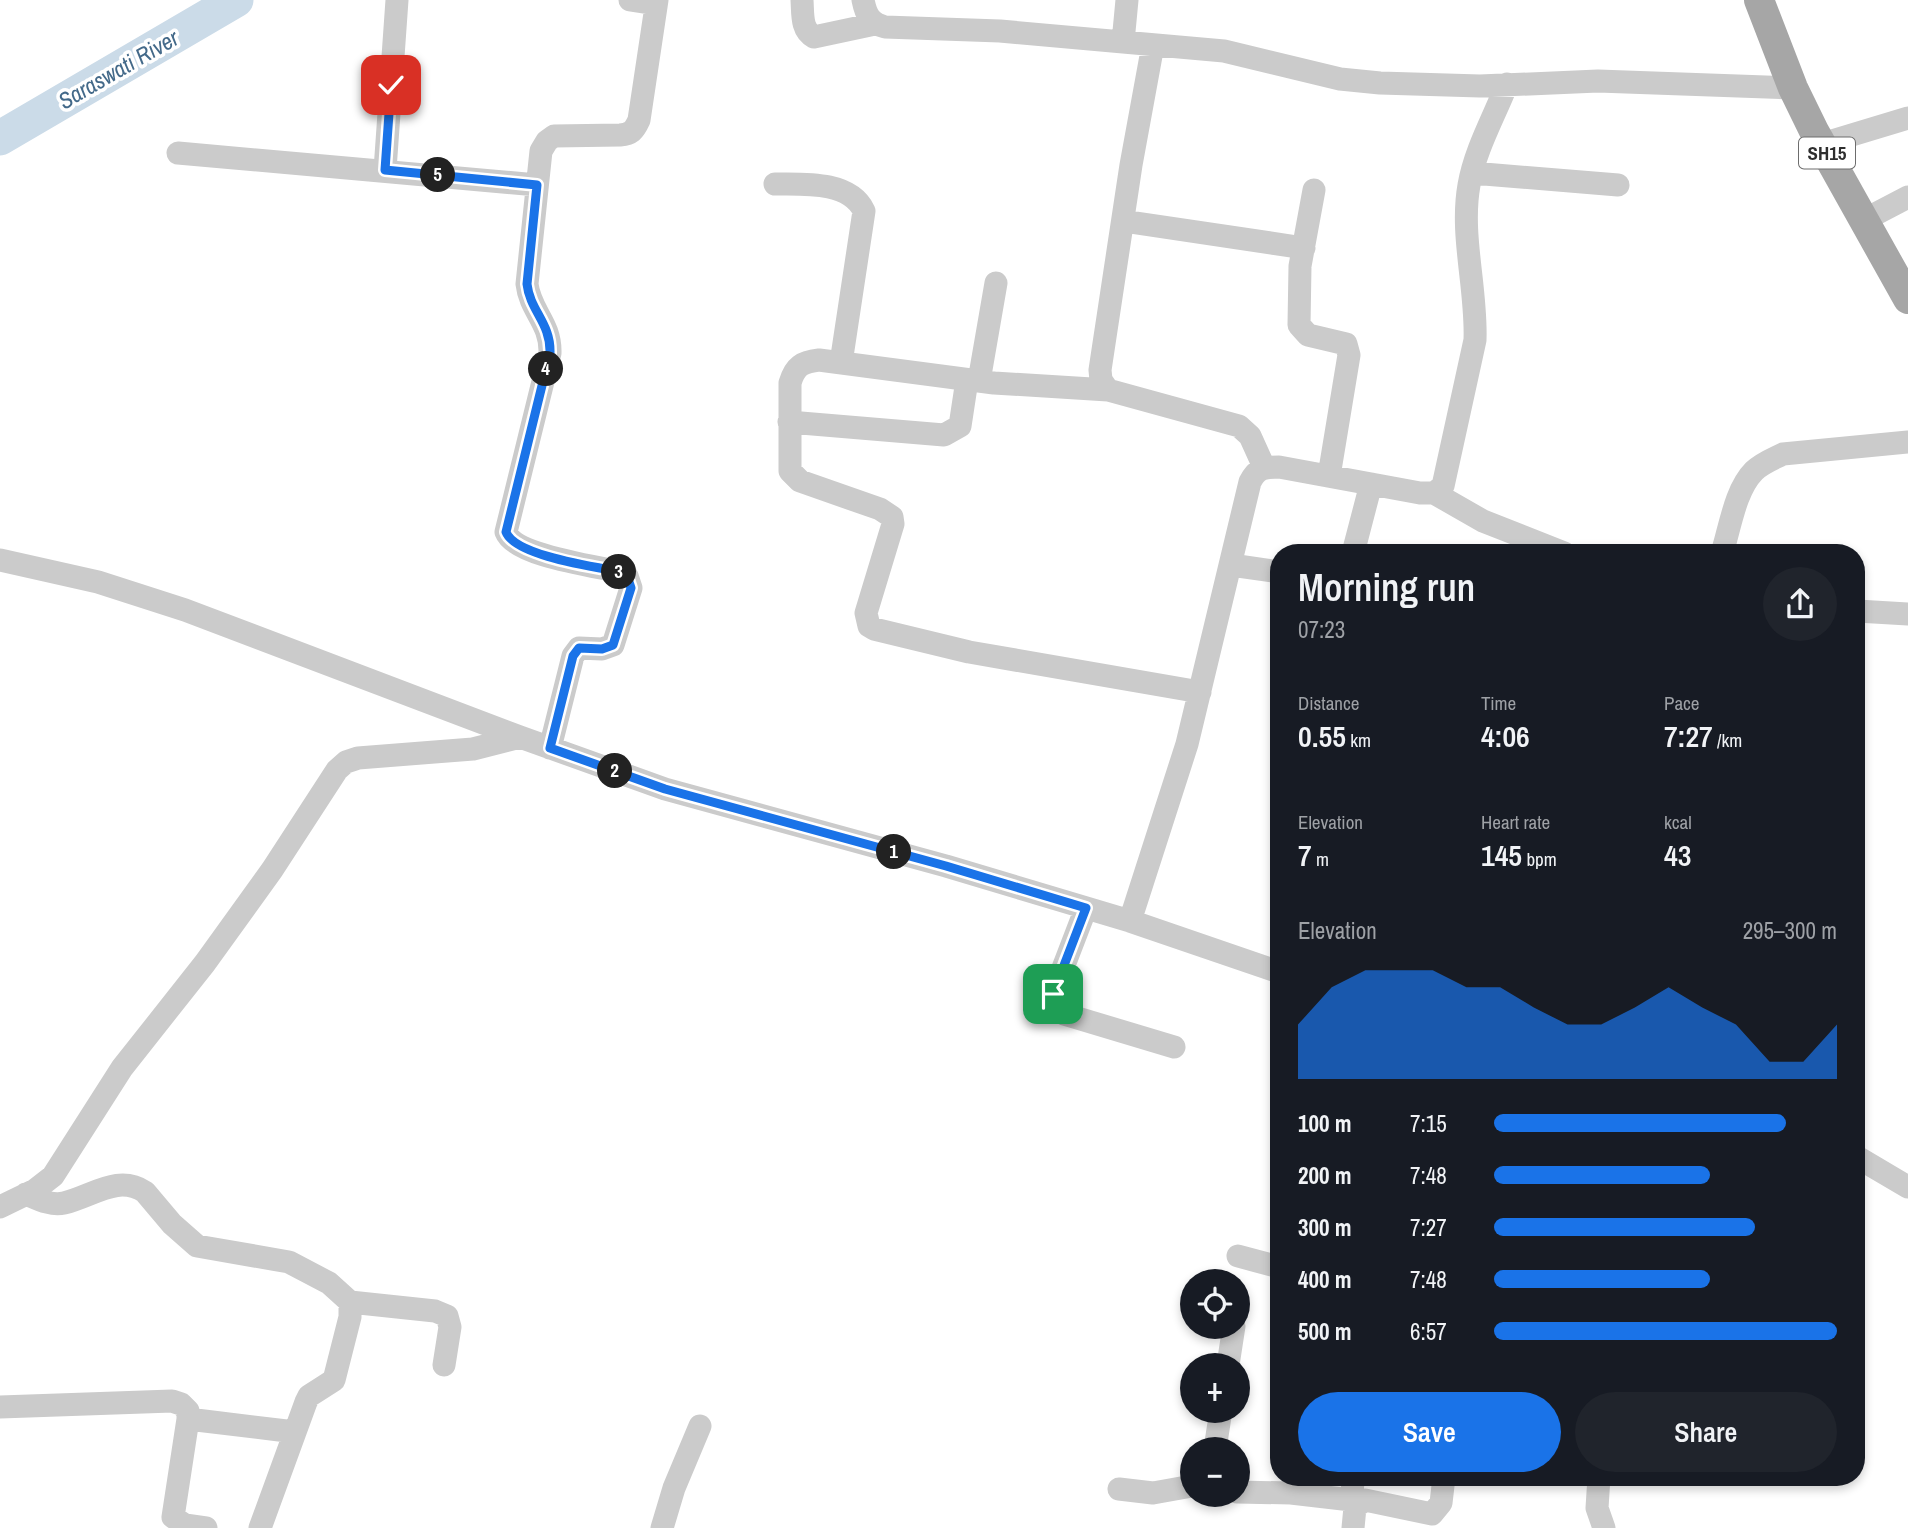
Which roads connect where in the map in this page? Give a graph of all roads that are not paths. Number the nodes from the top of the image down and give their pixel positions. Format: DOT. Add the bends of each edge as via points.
graph roads {
  1 [pos="397,0"];
  2 [pos="630,0"];
  3 [pos="802,0"];
  4 [pos="863,0"];
  5 [pos="1126,0"];
  6 [pos="1759,0"];
  7 [pos="657,2"];
  8 [pos="875,24"];
  9 [pos="1123,42"];
  10 [pos="1153,45"];
  11 [pos="1507,84"];
  12 [pos="1793,88"];
  13 [pos="1908,118"];
  14 [pos="1822,144"];
  15 [pos="178,153"];
  16 [pos="385,170"];
  17 [pos="1472,173"];
  18 [pos="775,184"];
  19 [pos="537,185"];
  20 [pos="1618,185"];
  21 [pos="1314,190"];
  22 [pos="1908,197"];
  23 [pos="1864,219"];
  24 [pos="1123,220"];
  25 [pos="1304,248"];
  26 [pos="996,283"];
  27 [pos="1908,299"];
  28 [pos="841,363"];
  29 [pos="973,381"];
  30 [pos="1108,390"];
  31 [pos="789,422"];
  32 [pos="1908,442"];
  33 [pos="1265,467"];
  34 [pos="1329,476"];
  35 [pos="1371,484"];
  36 [pos="1434,493"];
  37 [pos="1355,544"];
  38 [pos="1541,544"];
  39 [pos="1724,544"];
  40 [pos="0,560"];
  41 [pos="1231,565"];
  42 [pos="1270,571"];
  43 [pos="1865,611"];
  44 [pos="1908,614"];
  45 [pos="1200,692"];
  46 [pos="520,737"];
  47 [pos="550,748"];
  48 [pos="1086,908"];
  49 [pos="1130,921"];
  50 [pos="1270,969"];
  51 [pos="1174,1047"];
  52 [pos="1865,1162"];
  53 [pos="1908,1187"];
  54 [pos="26,1194"];
  55 [pos="0,1207"];
  56 [pos="1238,1256"];
  57 [pos="1270,1265"];
  58 [pos="350,1302"];
  59 [pos="444,1365"];
  60 [pos="0,1407"];
  61 [pos="188,1419"];
  62 [pos="699,1426"];
  63 [pos="295,1432"];
  64 [pos="1354,1486"];
  65 [pos="1443,1486"];
  66 [pos="1598,1486"];
  67 [pos="1180,1488"];
  68 [pos="1119,1489"];
  69 [pos="1250,1492"];
  70 [pos="1356,1501"];
  71 [pos="172,1523"];
  72 [pos="206,1528"];
  73 [pos="260,1528"];
  74 [pos="662,1528"];
  75 [pos="1353,1528"];
  76 [pos="1604,1528"];
  1 -- 16 [label="street"];
  2 -- 7 [label="street"];
  3 -- 8 [label="street" via="804,26 814,37"];
  4 -- 8 [label="street"];
  5 -- 9 [label="street"];
  6 -- 12 [label="main road, SH15"];
  7 -- 19 [label="street" via="635,130 620,135 554,136 541,151"];
  8 -- 9 [label="street"];
  9 -- 10 [label="street"];
  10 -- 11 [label="street" via="1224,51 1340,79"];
  10 -- 24 [label="street"];
  11 -- 12 [label="street" via="1598,81"];
  11 -- 17 [label="street"];
  12 -- 14 [label="main road, SH15"];
  13 -- 14 [label="street"];
  14 -- 23 [label="main road, SH15"];
  15 -- 16 [label="street"];
  16 -- 19 [label="street"];
  17 -- 20 [label="street"];
  17 -- 36 [label="street" via="1467,202 1475,340 1447,474 1440,491"];
  18 -- 28 [label="street" via="842,191 860,201 864,211"];
  19 -- 47 [label="street" via="527,284 548,331 550,353 506,532 517,546 621,572 631,588 613,645 579,648 573,656"];
  21 -- 25 [label="street"];
  22 -- 23 [label="street"];
  23 -- 27 [label="main road, SH15"];
  24 -- 25 [label="street"];
  24 -- 30 [label="street" via="1100,370"];
  25 -- 34 [label="street" via="1299,325 1308,335 1346,344 1349,349"];
  26 -- 29 [label="street"];
  28 -- 29 [label="street"];
  28 -- 31 [label="street" via="819,360 793,372"];
  29 -- 30 [label="street"];
  29 -- 31 [label="street" via="960,426 944,435"];
  30 -- 33 [label="street" via="1239,426 1250,436"];
  31 -- 45 [label="street" via="789,462 795,477 892,517 866,613 869,626 969,652"];
  32 -- 39 [label="street" via="1783,454 1767,462 1755,470 1741,493"];
  33 -- 34 [label="street"];
  33 -- 41 [label="street" via="1255,471 1250,482"];
  34 -- 35 [label="street"];
  35 -- 36 [label="street"];
  35 -- 37 [label="street"];
  36 -- 38 [label="street" via="1483,521"];
  40 -- 46 [label="street" via="98,582 185,610"];
  41 -- 42 [label="street"];
  41 -- 45 [label="street"];
  43 -- 44 [label="street"];
  45 -- 49 [label="street"];
  46 -- 47 [label="street"];
  46 -- 54 [label="street" via="454,751 358,758 337,770 205,963 122,1068 53,1176"];
  47 -- 48 [label="street" via="665,789"];
  48 -- 49 [label="street"];
  48 -- 51 [label="street" via="1053,994 1057,1010"];
  49 -- 50 [label="street"];
  52 -- 53 [label="street"];
  54 -- 55 [label="street"];
  54 -- 58 [label="street" via="63,1203 116,1185 136,1186 197,1246 289,1262 329,1283"];
  56 -- 57 [label="street"];
  58 -- 59 [label="street" via="447,1316 450,1327"];
  58 -- 63 [label="street" via="334,1380 309,1396"];
  60 -- 61 [label="street" via="172,1401 188,1411"];
  61 -- 63 [label="street"];
  61 -- 71 [label="street"];
  62 -- 74 [label="street"];
  63 -- 73 [label="street"];
  64 -- 70 [label="street"];
  65 -- 70 [label="street" via="1441,1503 1432,1514"];
  66 -- 76 [label="street" via="1597,1508"];
  67 -- 68 [label="street" via="1153,1493"];
  69 -- 70 [label="street"];
  70 -- 75 [label="street"];
  71 -- 72 [label="street"];
}
